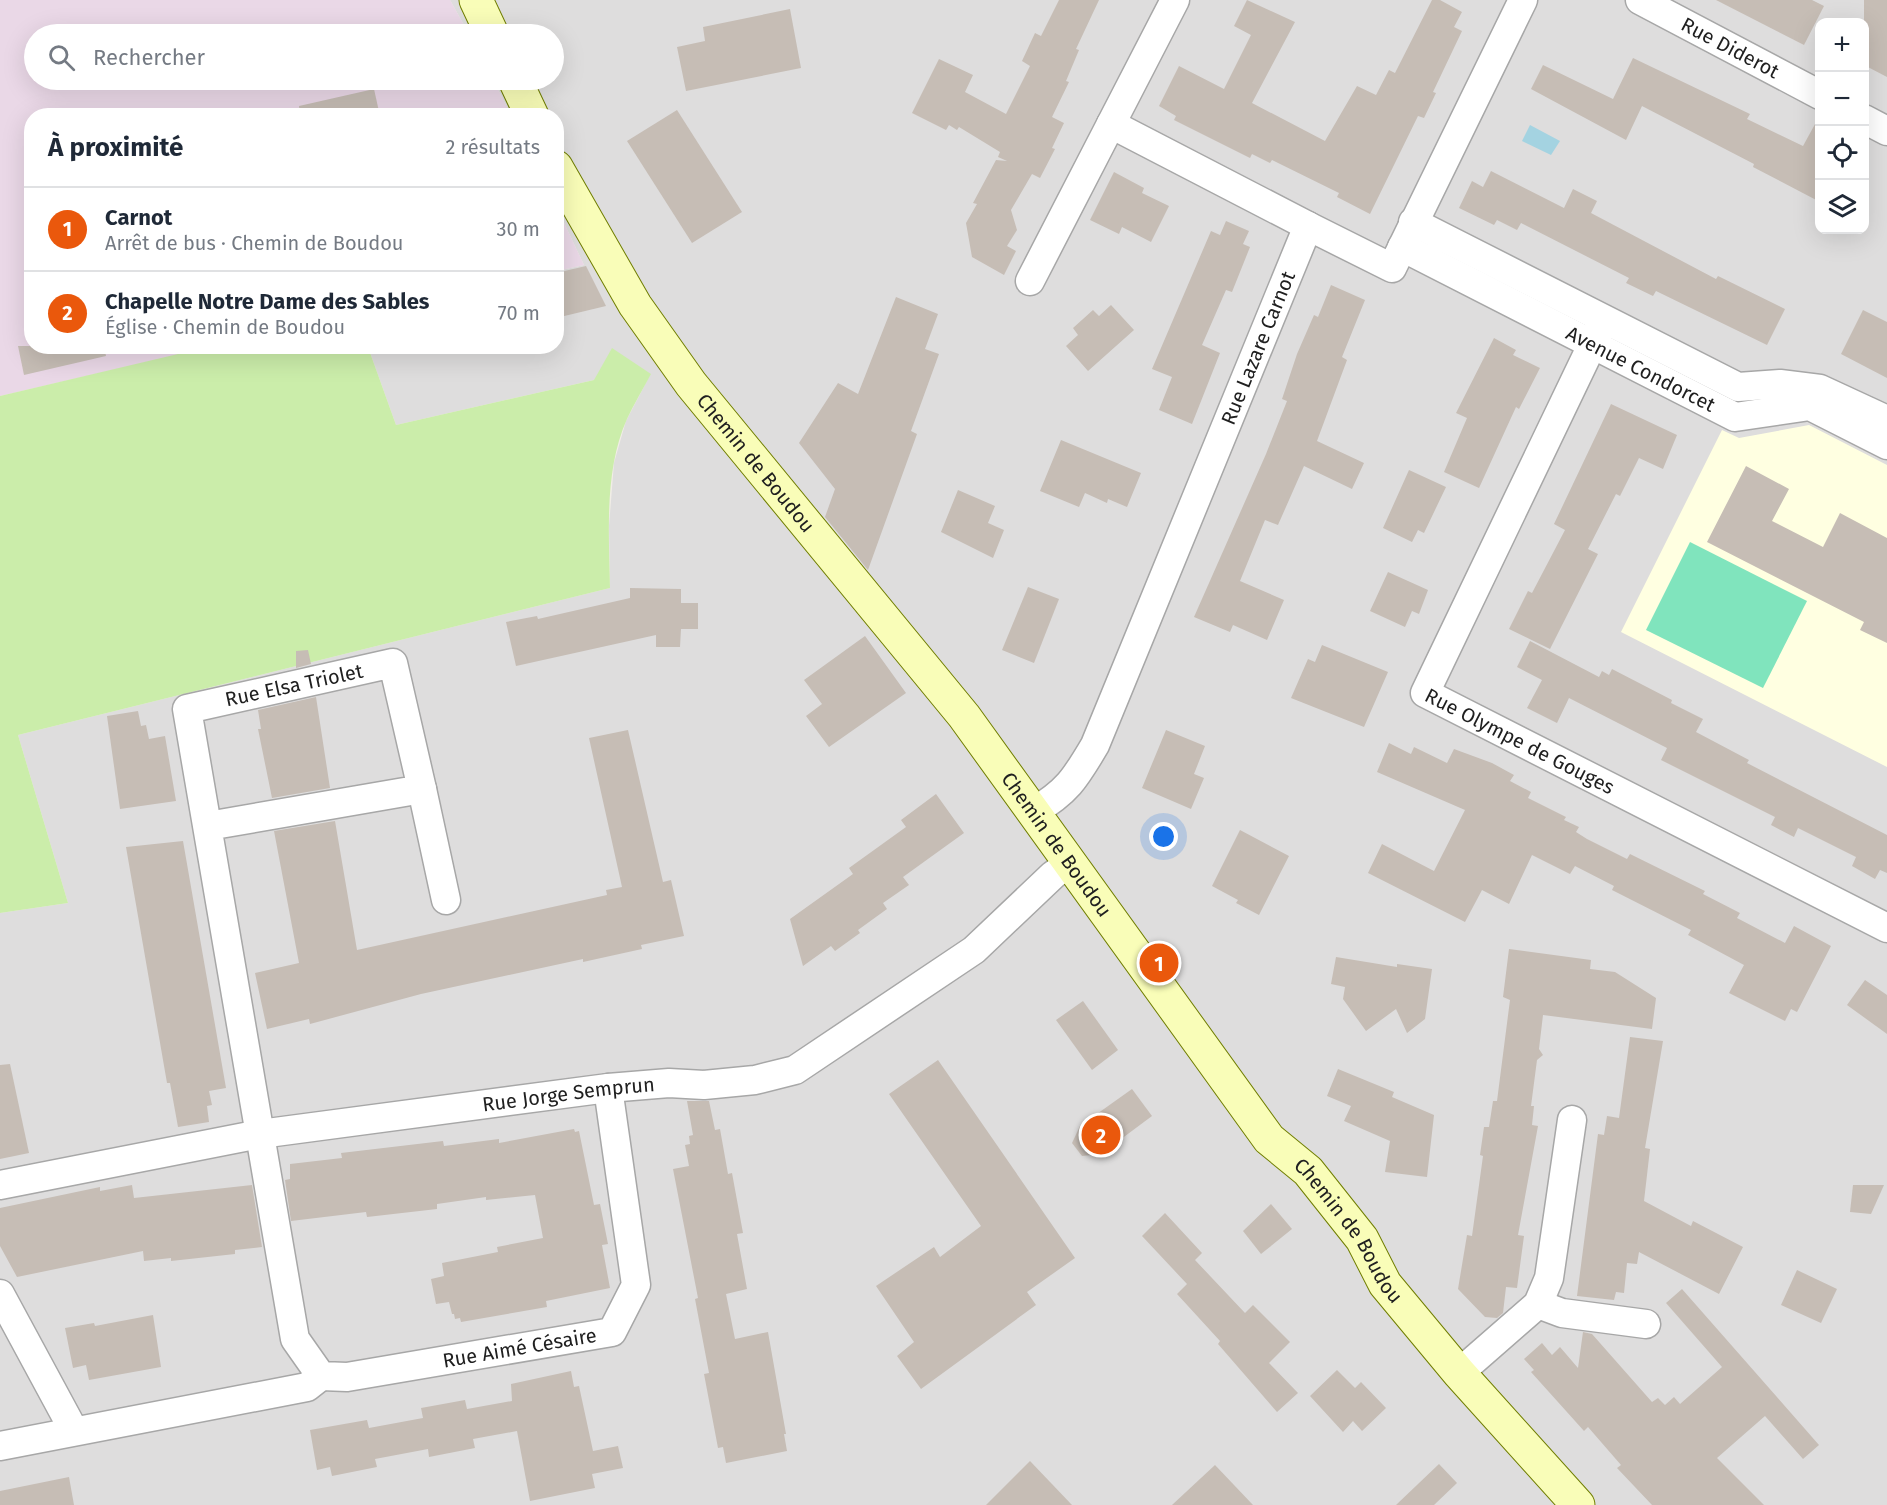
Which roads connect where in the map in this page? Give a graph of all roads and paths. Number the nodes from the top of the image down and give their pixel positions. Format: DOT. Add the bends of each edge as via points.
graph roads {
  1 [pos="476,0"];
  2 [pos="1175,0"];
  3 [pos="1523,0"];
  4 [pos="1640,0"];
  5 [pos="487,24"];
  6 [pos="520,90"];
  7 [pos="1815,92"];
  8 [pos="528,108"];
  9 [pos="1869,122"];
  10 [pos="1111,124"];
  11 [pos="1887,131"];
  12 [pos="564,182"];
  13 [pos="1308,226"];
  14 [pos="1407,234"];
  15 [pos="1030,281"];
  16 [pos="1598,331"];
  17 [pos="1887,420"];
  18 [pos="1887,445"];
  19 [pos="422,789"];
  20 [pos="1033,812"];
  21 [pos="208,826"];
  22 [pos="1071,862"];
  23 [pos="446,900"];
  24 [pos="1887,928"];
  25 [pos="608,1088"];
  26 [pos="1572,1120"];
  27 [pos="260,1134"];
  28 [pos="0,1185"];
  29 [pos="0,1294"];
  30 [pos="1538,1304"];
  31 [pos="1646,1324"];
  32 [pos="1459,1372"];
  33 [pos="321,1376"];
  34 [pos="74,1431"];
  35 [pos="0,1446"];
  36 [pos="1578,1505"];
  1 -- 5 [label="street"];
  2 -- 10 [label="street"];
  3 -- 14 [label="street"];
  4 -- 7 [label="street, Rue Diderot"];
  6 -- 8 [label="street"];
  9 -- 11 [label="street"];
  10 -- 13 [label="street"];
  10 -- 15 [label="street"];
  12 -- 20 [label="street, Chemin de Boudou" via="635,304 691,384 964,716"];
  13 -- 14 [label="street" via="1392,268"];
  13 -- 20 [label="street, Rue Lazare Carnot" via="1095,746 1059,797"];
  14 -- 16 [label="street, Avenue Condorcet"];
  16 -- 17 [label="street, Avenue Condorcet" via="1738,387 1780,384 1820,389"];
  16 -- 18 [label="street, Avenue Condorcet" via="1736,417 1810,406"];
  16 -- 24 [label="street, Rue Olympe de Gouges" via="1425,693"];
  19 -- 21 [label="street"];
  19 -- 21 [label="street, Rue Elsa Triolet" via="393,663 187,709"];
  19 -- 23 [label="street, Rue Elsa Triolet"];
  20 -- 22 [label="street, Chemin de Boudou"];
  21 -- 27 [label="street, Rue Elsa Triolet"];
  22 -- 25 [label="street, Rue Jorge Semprun" via="974,950 795,1070 755,1080 714,1084"];
  22 -- 32 [label="street, Chemin de Boudou" via="1269,1139 1308,1171 1362,1239 1385,1284"];
  25 -- 27 [label="street, Rue Jorge Semprun"];
  25 -- 33 [label="street, Rue Aimé Césaire" via="636,1285 612,1332 347,1377"];
  26 -- 30 [label="street" via="1549,1278"];
  27 -- 28 [label="street, Rue Jorge Semprun"];
  27 -- 33 [label="street" via="295,1339"];
  29 -- 34 [label="street"];
  30 -- 31 [label="street" via="1562,1313"];
  30 -- 32 [label="street"];
  32 -- 36 [label="street, Chemin de Boudou"];
  33 -- 34 [label="street, Rue Aimé Césaire" via="307,1387"];
  34 -- 35 [label="street, Rue Aimé Césaire"];
}
